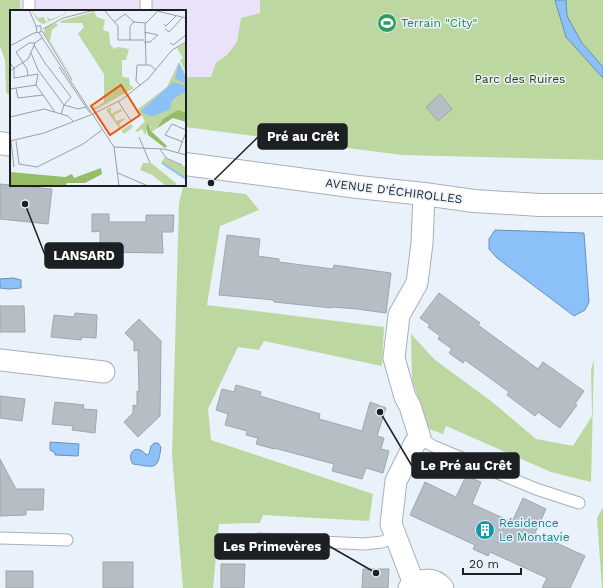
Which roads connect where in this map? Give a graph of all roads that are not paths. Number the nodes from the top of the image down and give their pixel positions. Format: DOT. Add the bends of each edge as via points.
graph roads {
  1 [pos="0,143"];
  2 [pos="10,145"];
  3 [pos="186,164"];
  4 [pos="424,194"];
  5 [pos="603,205"];
  6 [pos="0,360"];
  7 [pos="104,372"];
  8 [pos="420,438"];
  9 [pos="579,503"];
  10 [pos="395,537"];
  11 [pos="0,538"];
  12 [pos="259,539"];
  13 [pos="67,540"];
  14 [pos="412,586"];
  15 [pos="443,588"];
  1 -- 2 [label="street"];
  3 -- 4 [label="street, AVENUE D'ÉCHIROLLES"];
  4 -- 5 [label="street, AVENUE D'ÉCHIROLLES" via="540,205"];
  4 -- 8 [label="street" via="417,283 399,315 394,358"];
  6 -- 7 [label="street"];
  8 -- 9 [label="lane" via="433,446 536,489"];
  8 -- 10 [label="street" via="396,481 391,524"];
  10 -- 12 [label="lane" via="382,542 364,544"];
  10 -- 14 [label="street"];
  11 -- 13 [label="lane"];
  14 -- 15 [label="street" via="428,580 435,581"];
}
